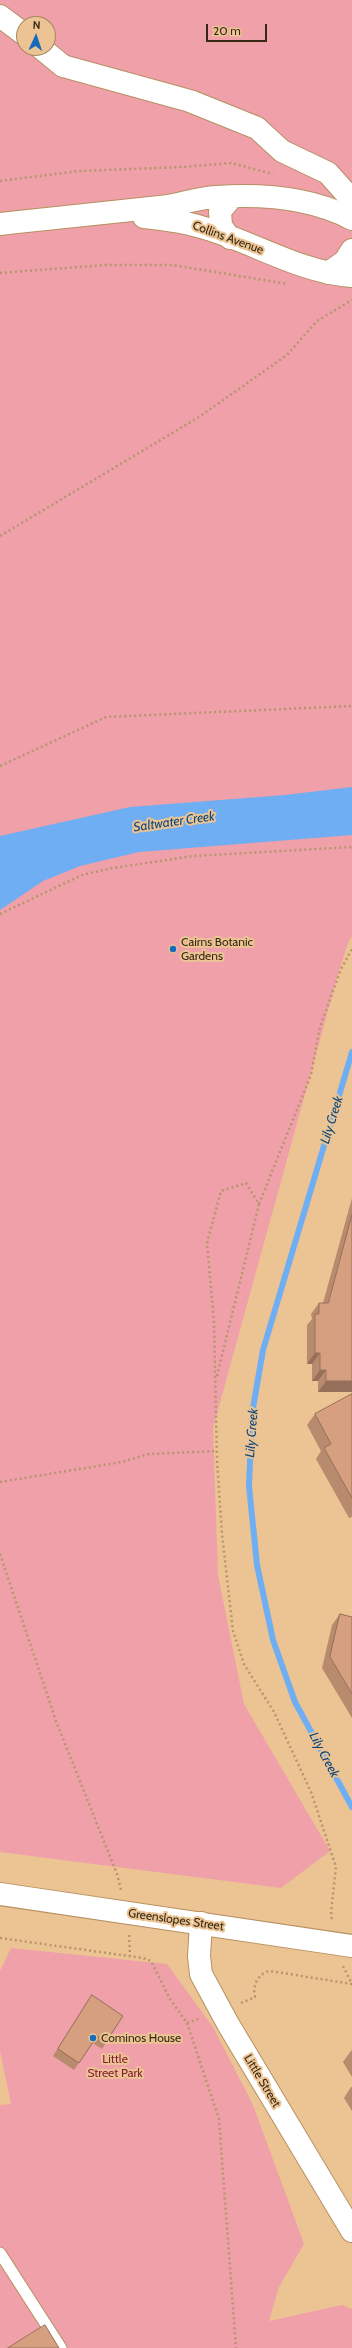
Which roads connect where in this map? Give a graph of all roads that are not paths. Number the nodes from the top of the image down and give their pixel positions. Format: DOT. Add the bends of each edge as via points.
graph roads {
  1 [pos="0,16"];
  2 [pos="16,28"];
  3 [pos="51,56"];
  4 [pos="232,197"];
  5 [pos="101,213"];
  6 [pos="351,214"];
  7 [pos="0,224"];
  8 [pos="230,238"];
  9 [pos="352,250"];
  10 [pos="328,273"];
  11 [pos="352,276"];
  12 [pos="0,1894"];
  13 [pos="201,1923"];
  14 [pos="347,1955"];
  15 [pos="352,2230"];
  16 [pos="0,2252"];
  17 [pos="61,2348"];
  1 -- 2 [label="street"];
  3 -- 6 [label="street" via="63,66 190,101 257,128 282,151 328,173"];
  4 -- 5 [label="street, Collins Avenue" via="215,197 162,207"];
  4 -- 6 [label="street, Collins Avenue" via="261,196 301,201"];
  4 -- 8 [label="street" via="220,211 221,226"];
  5 -- 7 [label="street, Collins Avenue"];
  5 -- 8 [label="street, Collins Avenue" via="171,220 202,227"];
  8 -- 10 [label="street, Collins Avenue"];
  9 -- 10 [label="street" via="345,261"];
  10 -- 11 [label="street, Collins Avenue"];
  12 -- 13 [label="street, Greenslopes Street"];
  13 -- 14 [label="street, Greenslopes Street"];
  13 -- 15 [label="street, Little Street" via="198,1956 202,1974 228,2024"];
  16 -- 17 [label="lane"];
}
